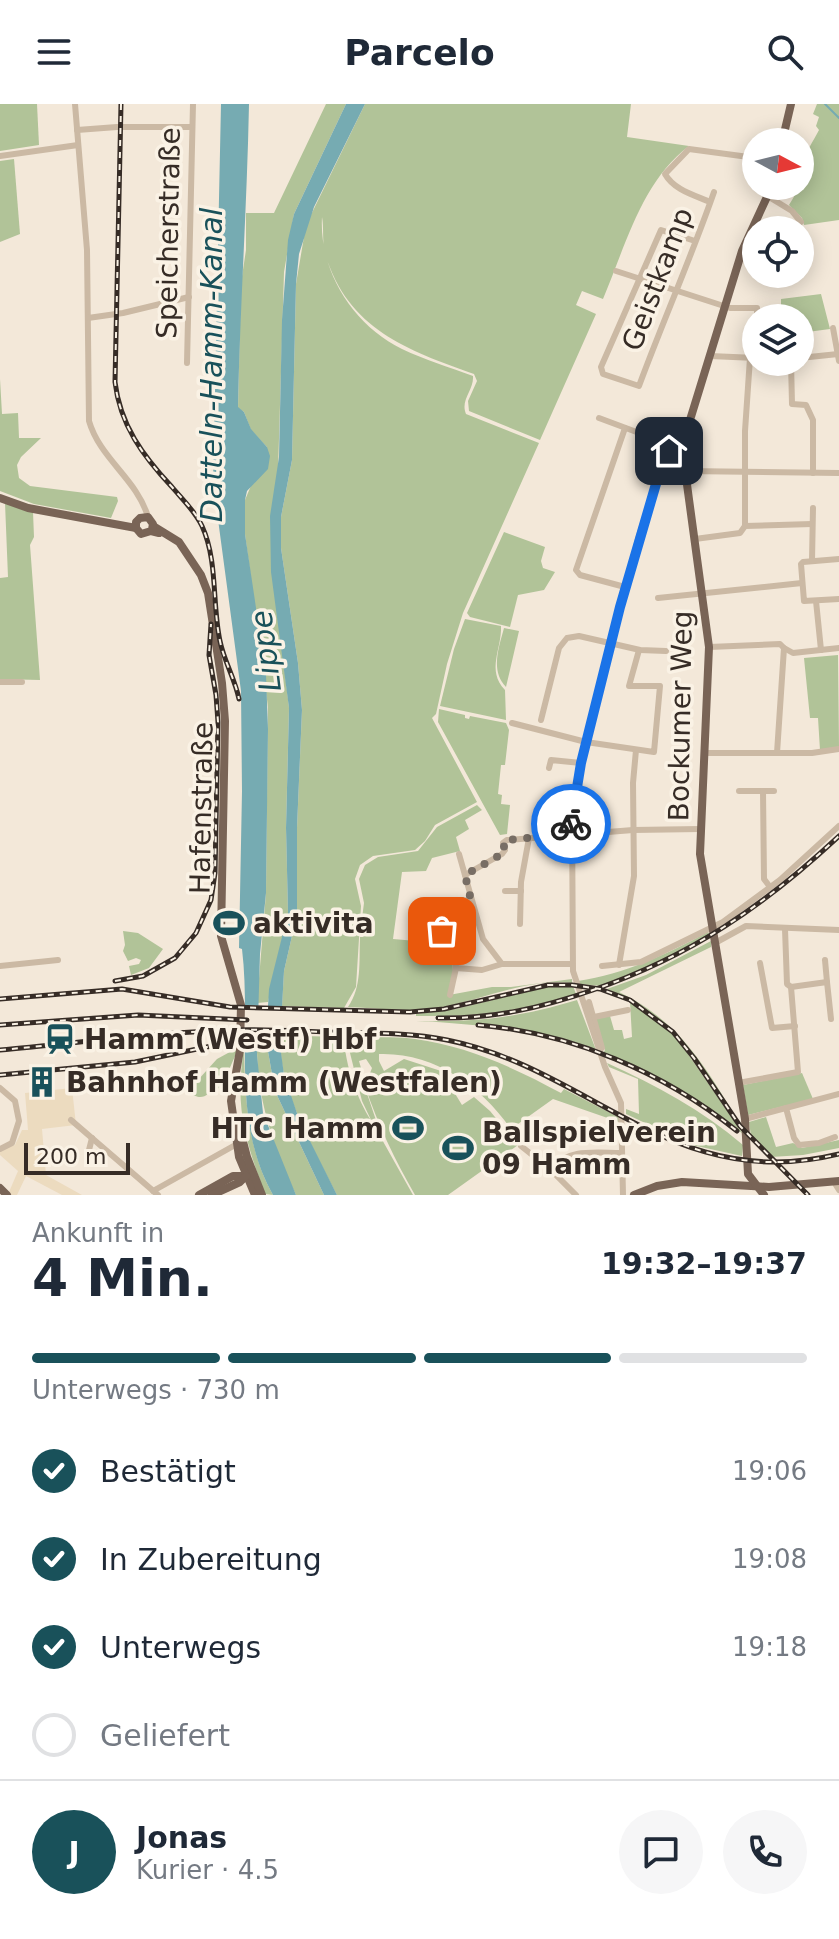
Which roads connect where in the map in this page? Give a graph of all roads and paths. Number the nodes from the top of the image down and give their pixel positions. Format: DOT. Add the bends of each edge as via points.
graph roads {
  1 [pos="75,104"];
  2 [pos="193,104"];
  3 [pos="791,104"];
  4 [pos="192,127"];
  5 [pos="785,128"];
  6 [pos="77,130"];
  7 [pos="78,145"];
  8 [pos="0,156"];
  9 [pos="742,156"];
  10 [pos="714,192"];
  11 [pos="767,200"];
  12 [pos="774,200"];
  13 [pos="710,202"];
  14 [pos="796,216"];
  15 [pos="695,241"];
  16 [pos="616,271"];
  17 [pos="639,278"];
  18 [pos="677,290"];
  19 [pos="189,297"];
  20 [pos="726,306"];
  21 [pos="742,307"];
  22 [pos="88,318"];
  23 [pos="833,328"];
  24 [pos="710,356"];
  25 [pos="742,357"];
  26 [pos="814,358"];
  27 [pos="838,358"];
  28 [pos="187,363"];
  29 [pos="752,376"];
  30 [pos="791,376"];
  31 [pos="599,418"];
  32 [pos="625,428"];
  33 [pos="687,432"];
  34 [pos="666,443"];
  35 [pos="684,450"];
  36 [pos="669,451"];
  37 [pos="684,471"];
  38 [pos="744,472"];
  39 [pos="813,473"];
  40 [pos="839,473"];
  41 [pos="0,498"];
  42 [pos="813,508"];
  43 [pos="141,519"];
  44 [pos="812,524"];
  45 [pos="745,526"];
  46 [pos="152,529"];
  47 [pos="695,539"];
  48 [pos="839,559"];
  49 [pos="812,561"];
  50 [pos="802,583"];
  51 [pos="625,587"];
  52 [pos="703,594"];
  53 [pos="658,598"];
  54 [pos="839,599"];
  55 [pos="816,601"];
  56 [pos="611,643"];
  57 [pos="782,646"];
  58 [pos="709,647"];
  59 [pos="839,648"];
  60 [pos="639,650"];
  61 [pos="821,650"];
  62 [pos="666,651"];
  63 [pos="0,682"];
  64 [pos="22,682"];
  65 [pos="541,720"];
  66 [pos="512,723"];
  67 [pos="586,742"];
  68 [pos="839,749"];
  69 [pos="636,750"];
  70 [pos="704,753"];
  71 [pos="777,753"];
  72 [pos="581,763"];
  73 [pos="549,768"];
  74 [pos="739,791"];
  75 [pos="763,791"];
  76 [pos="774,791"];
  77 [pos="839,826"];
  78 [pos="700,829"];
  79 [pos="633,830"];
  80 [pos="571,834"];
  81 [pos="529,838"];
  82 [pos="459,854"];
  83 [pos="465,875"];
  84 [pos="770,887"];
  85 [pos="505,891"];
  86 [pos="521,891"];
  87 [pos="471,900"];
  88 [pos="520,924"];
  89 [pos="712,927"];
  90 [pos="785,929"];
  91 [pos="839,930"];
  92 [pos="715,943"];
  93 [pos="58,960"];
  94 [pos="825,960"];
  95 [pos="760,963"];
  96 [pos="502,964"];
  97 [pos="572,964"];
  98 [pos="619,965"];
  99 [pos="0,966"];
  100 [pos="602,966"];
  101 [pos="456,968"];
  102 [pos="827,982"];
  103 [pos="791,987"];
  104 [pos="450,995"];
  105 [pos="589,1002"];
  106 [pos="628,1010"];
  107 [pos="594,1017"];
  108 [pos="831,1019"];
  109 [pos="795,1026"];
  110 [pos="598,1050"];
  111 [pos="738,1083"];
  112 [pos="0,1088"];
  113 [pos="839,1094"];
  114 [pos="233,1098"];
  115 [pos="786,1108"];
  116 [pos="745,1119"];
  117 [pos="71,1120"];
  118 [pos="835,1137"];
  119 [pos="92,1138"];
  120 [pos="237,1144"];
  121 [pos="521,1146"];
  122 [pos="0,1149"];
  123 [pos="621,1153"];
  124 [pos="239,1157"];
  125 [pos="87,1158"];
  126 [pos="747,1164"];
  127 [pos="250,1165"];
  128 [pos="550,1169"];
  129 [pos="246,1176"];
  130 [pos="232,1181"];
  131 [pos="723,1184"];
  132 [pos="837,1184"];
  133 [pos="257,1185"];
  134 [pos="757,1186"];
  135 [pos="0,1188"];
  136 [pos="775,1191"];
  137 [pos="155,1193"];
  138 [pos="7,1195"];
  139 [pos="199,1195"];
  140 [pos="212,1195"];
  141 [pos="254,1195"];
  142 [pos="262,1195"];
  143 [pos="576,1195"];
  144 [pos="623,1195"];
  145 [pos="634,1195"];
  146 [pos="764,1195"];
  1 -- 6 [label="street"];
  2 -- 4 [label="street, Speicherstraße"];
  3 -- 5 [label="main road"];
  4 -- 6 [label="street"];
  4 -- 19 [label="street, Speicherstraße"];
  6 -- 7 [label="street"];
  7 -- 8 [label="street"];
  7 -- 22 [label="street"];
  9 -- 13 [label="street, Geistkamp" via="689,149 665,174 680,189"];
  10 -- 13 [label="street, Geistkamp"];
  11 -- 20 [label="main road, Bockumer Weg" via="745,244"];
  12 -- 14 [label="street"];
  13 -- 15 [label="street, Geistkamp"];
  15 -- 17 [label="street" via="662,229"];
  15 -- 18 [label="street, Geistkamp"];
  16 -- 17 [label="street"];
  17 -- 18 [label="street"];
  17 -- 18 [label="street, Geistkamp" via="601,371 625,381 644,372"];
  18 -- 20 [label="street"];
  19 -- 22 [label="street"];
  19 -- 28 [label="street, Speicherstraße"];
  20 -- 21 [label="street"];
  20 -- 24 [label="main road, Bockumer Weg"];
  22 -- 43 [label="street" via="90,426 140,495"];
  23 -- 27 [label="street"];
  24 -- 25 [label="street"];
  24 -- 33 [label="main road, Bockumer Weg"];
  26 -- 27 [label="street"];
  29 -- 38 [label="street"];
  30 -- 39 [label="street" via="792,404 806,405 813,420"];
  31 -- 32 [label="street"];
  32 -- 34 [label="street"];
  32 -- 51 [label="street" via="573,572"];
  33 -- 35 [label="main road, Bockumer Weg"];
  33 -- 36 [label="street"];
  35 -- 36 [label="street"];
  35 -- 37 [label="main road, Bockumer Weg"];
  36 -- 51 [label="street"];
  37 -- 38 [label="street"];
  37 -- 47 [label="main road, Bockumer Weg"];
  38 -- 39 [label="street"];
  38 -- 45 [label="street"];
  39 -- 40 [label="street"];
  41 -- 43 [label="main road, Hafenstraße" via="125,526"];
  42 -- 44 [label="street"];
  43 -- 46 [label="main road"];
  43 -- 46 [label="main road, Hafenstraße" via="141,534"];
  44 -- 45 [label="street"];
  44 -- 49 [label="street"];
  45 -- 47 [label="street" via="740,533"];
  46 -- 114 [label="main road, Hafenstraße" via="180,544 198,567 222,683 221,936 241,1003"];
  47 -- 52 [label="main road, Bockumer Weg"];
  48 -- 49 [label="street"];
  49 -- 50 [label="street" via="801,563"];
  50 -- 52 [label="street"];
  50 -- 55 [label="street" via="804,601"];
  51 -- 56 [label="street"];
  52 -- 53 [label="street"];
  52 -- 58 [label="main road, Bockumer Weg"];
  54 -- 55 [label="street"];
  55 -- 61 [label="street"];
  56 -- 60 [label="street"];
  56 -- 65 [label="street" via="575,636 564,640"];
  56 -- 67 [label="street"];
  57 -- 58 [label="street"];
  57 -- 61 [label="street" via="793,653"];
  57 -- 71 [label="street"];
  58 -- 70 [label="main road, Bockumer Weg"];
  59 -- 61 [label="street"];
  60 -- 62 [label="street"];
  60 -- 69 [label="street" via="629,686 660,686 654,752"];
  63 -- 64 [label="street"];
  66 -- 67 [label="street"];
  67 -- 69 [label="street"];
  67 -- 72 [label="street"];
  68 -- 71 [label="street"];
  69 -- 79 [label="street"];
  70 -- 71 [label="street"];
  70 -- 78 [label="main road, Bockumer Weg"];
  72 -- 73 [label="street" via="551,760"];
  72 -- 80 [label="street"];
  74 -- 75 [label="street"];
  75 -- 76 [label="street"];
  75 -- 84 [label="street" via="764,879"];
  77 -- 84 [label="street"];
  78 -- 79 [label="street"];
  78 -- 89 [label="main road, Bockumer Weg"];
  79 -- 80 [label="street"];
  79 -- 98 [label="street" via="633,886"];
  80 -- 81 [label="street"];
  80 -- 97 [label="street"];
  81 -- 83 [label="street" via="507,840 502,854"];
  81 -- 86 [label="street"];
  82 -- 83 [label="street"];
  83 -- 87 [label="street"];
  84 -- 89 [label="street"];
  85 -- 86 [label="street"];
  86 -- 88 [label="street"];
  87 -- 96 [label="street" via="483,939"];
  87 -- 101 [label="street" via="449,901 444,907 442,940 453,943"];
  89 -- 92 [label="main road, Bockumer Weg"];
  89 -- 98 [label="street" via="658,956"];
  90 -- 91 [label="street"];
  90 -- 92 [label="street" via="746,926"];
  90 -- 103 [label="street"];
  92 -- 111 [label="main road, Bockumer Weg"];
  93 -- 99 [label="street"];
  94 -- 102 [label="street"];
  95 -- 109 [label="street" via="772,1031"];
  96 -- 97 [label="street"];
  96 -- 101 [label="street" via="482,970"];
  97 -- 110 [label="street"];
  98 -- 100 [label="street"];
  101 -- 104 [label="street"];
  102 -- 103 [label="street"];
  102 -- 108 [label="street"];
  103 -- 109 [label="street"];
  105 -- 107 [label="street"];
  106 -- 107 [label="street"];
  107 -- 110 [label="street" via="602,1049"];
  109 -- 111 [label="street" via="798,1072"];
  110 -- 123 [label="street" via="621,1103"];
  111 -- 116 [label="main road, Bockumer Weg"];
  112 -- 122 [label="street" via="15,1101 19,1121 12,1143"];
  113 -- 115 [label="street"];
  114 -- 120 [label="main road, Hafenstraße"];
  114 -- 127 [label="main road, Hafenstraße"];
  115 -- 116 [label="street"];
  115 -- 118 [label="street" via="799,1145"];
  116 -- 126 [label="main road, Bockumer Weg"];
  117 -- 119 [label="street"];
  119 -- 125 [label="street"];
  119 -- 137 [label="street"];
  120 -- 124 [label="main road, Hafenstraße"];
  120 -- 137 [label="street"];
  121 -- 128 [label="street"];
  123 -- 128 [label="street" via="571,1154"];
  123 -- 144 [label="street"];
  124 -- 129 [label="main road, Hafenstraße"];
  124 -- 130 [label="main road"];
  126 -- 131 [label="main road" via="741,1175"];
  126 -- 134 [label="main road, Bockumer Weg" via="748,1176"];
  127 -- 129 [label="main road"];
  127 -- 133 [label="main road, Hafenstraße"];
  128 -- 143 [label="street"];
  129 -- 130 [label="main road"];
  129 -- 133 [label="main road"];
  129 -- 141 [label="main road, Hafenstraße"];
  130 -- 139 [label="main road"];
  130 -- 140 [label="main road"];
  130 -- 141 [label="main road"];
  131 -- 134 [label="main road"];
  131 -- 145 [label="main road" via="672,1183"];
  132 -- 136 [label="main road"];
  133 -- 142 [label="main road, Hafenstraße"];
  134 -- 136 [label="main road"];
  134 -- 146 [label="main road, Bockumer Weg"];
  135 -- 138 [label="main road"];
}
